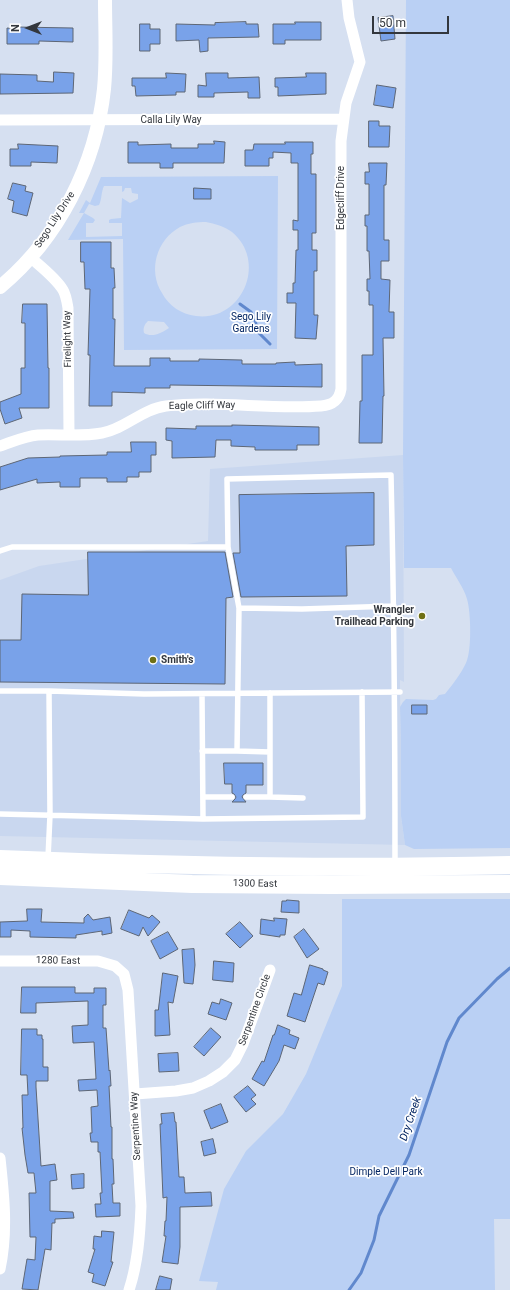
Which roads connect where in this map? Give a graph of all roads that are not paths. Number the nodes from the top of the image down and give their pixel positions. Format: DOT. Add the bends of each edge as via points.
graph roads {
  1 [pos="105,0"];
  2 [pos="347,0"];
  3 [pos="343,119"];
  4 [pos="0,120"];
  5 [pos="100,120"];
  6 [pos="30,257"];
  7 [pos="0,287"];
  8 [pos="338,399"];
  9 [pos="69,435"];
  10 [pos="0,446"];
  11 [pos="228,547"];
  12 [pos="0,551"];
  13 [pos="394,606"];
  14 [pos="239,608"];
  15 [pos="0,691"];
  16 [pos="49,691"];
  17 [pos="362,692"];
  18 [pos="398,692"];
  19 [pos="270,693"];
  20 [pos="202,694"];
  21 [pos="238,694"];
  22 [pos="202,751"];
  23 [pos="237,751"];
  24 [pos="270,752"];
  25 [pos="202,797"];
  26 [pos="232,797"];
  27 [pos="246,797"];
  28 [pos="270,798"];
  29 [pos="303,798"];
  30 [pos="0,814"];
  31 [pos="50,815"];
  32 [pos="203,820"];
  33 [pos="0,859"];
  34 [pos="47,861"];
  35 [pos="510,865"];
  36 [pos="0,868"];
  37 [pos="0,876"];
  38 [pos="396,876"];
  39 [pos="510,884"];
  40 [pos="0,961"];
  41 [pos="115,966"];
  42 [pos="270,970"];
  43 [pos="135,1094"];
  44 [pos="0,1158"];
  45 [pos="0,1269"];
  46 [pos="129,1290"];
  1 -- 5 [label="street, Sego Lily Drive" via="104,87"];
  2 -- 3 [label="street, Edgecliff Drive" via="360,62 347,98"];
  3 -- 5 [label="street, Calla Lily Way"];
  3 -- 8 [label="street, Edgecliff Drive" via="341,389"];
  4 -- 5 [label="street, Calla Lily Way"];
  5 -- 6 [label="street, Sego Lily Drive" via="87,163 70,200 46,238"];
  6 -- 7 [label="street, Sego Lily Drive"];
  6 -- 9 [label="street, Firelight Way" via="56,281 66,297"];
  8 -- 9 [label="street, Eagle Cliff Way" via="332,405 320,406 164,406 103,433"];
  9 -- 10 [label="street, Eagle Cliff Way" via="36,435"];
  11 -- 12 [label="lane" via="12,547"];
  11 -- 13 [label="lane" via="227,479 391,475"];
  11 -- 14 [label="lane"];
  13 -- 14 [label="lane"];
  13 -- 18 [label="lane"];
  14 -- 21 [label="lane"];
  15 -- 16 [label="lane"];
  16 -- 20 [label="lane"];
  16 -- 31 [label="lane"];
  17 -- 18 [label="lane"];
  17 -- 19 [label="lane"];
  17 -- 32 [label="lane" via="363,817"];
  18 -- 38 [label="lane"];
  19 -- 21 [label="lane"];
  19 -- 24 [label="lane"];
  20 -- 21 [label="lane"];
  20 -- 22 [label="lane"];
  21 -- 23 [label="lane"];
  22 -- 23 [label="lane"];
  22 -- 25 [label="lane"];
  23 -- 24 [label="lane"];
  24 -- 28 [label="lane"];
  25 -- 26 [label="lane"];
  25 -- 32 [label="lane"];
  27 -- 28 [label="lane"];
  28 -- 29 [label="lane"];
  30 -- 31 [label="lane"];
  31 -- 32 [label="lane"];
  31 -- 34 [label="lane"];
  33 -- 34 [label="main road, 1300 East"];
  34 -- 36 [label="main road" via="38,868"];
  34 -- 38 [label="main road, 1300 East" via="265,866"];
  35 -- 38 [label="main road, 1300 East"];
  37 -- 38 [label="main road, 1300 East" via="192,884"];
  38 -- 39 [label="main road, 1300 East"];
  40 -- 41 [label="street, 1280 East" via="98,962"];
  41 -- 43 [label="street, Serpentine Way" via="124,974 128,990"];
  42 -- 43 [label="street, Serpentine Circle" via="243,1044 235,1060 223,1072 193,1088"];
  43 -- 46 [label="street, Serpentine Way" via="141,1206 136,1260"];
  44 -- 45 [label="street" via="5,1219"];
}
